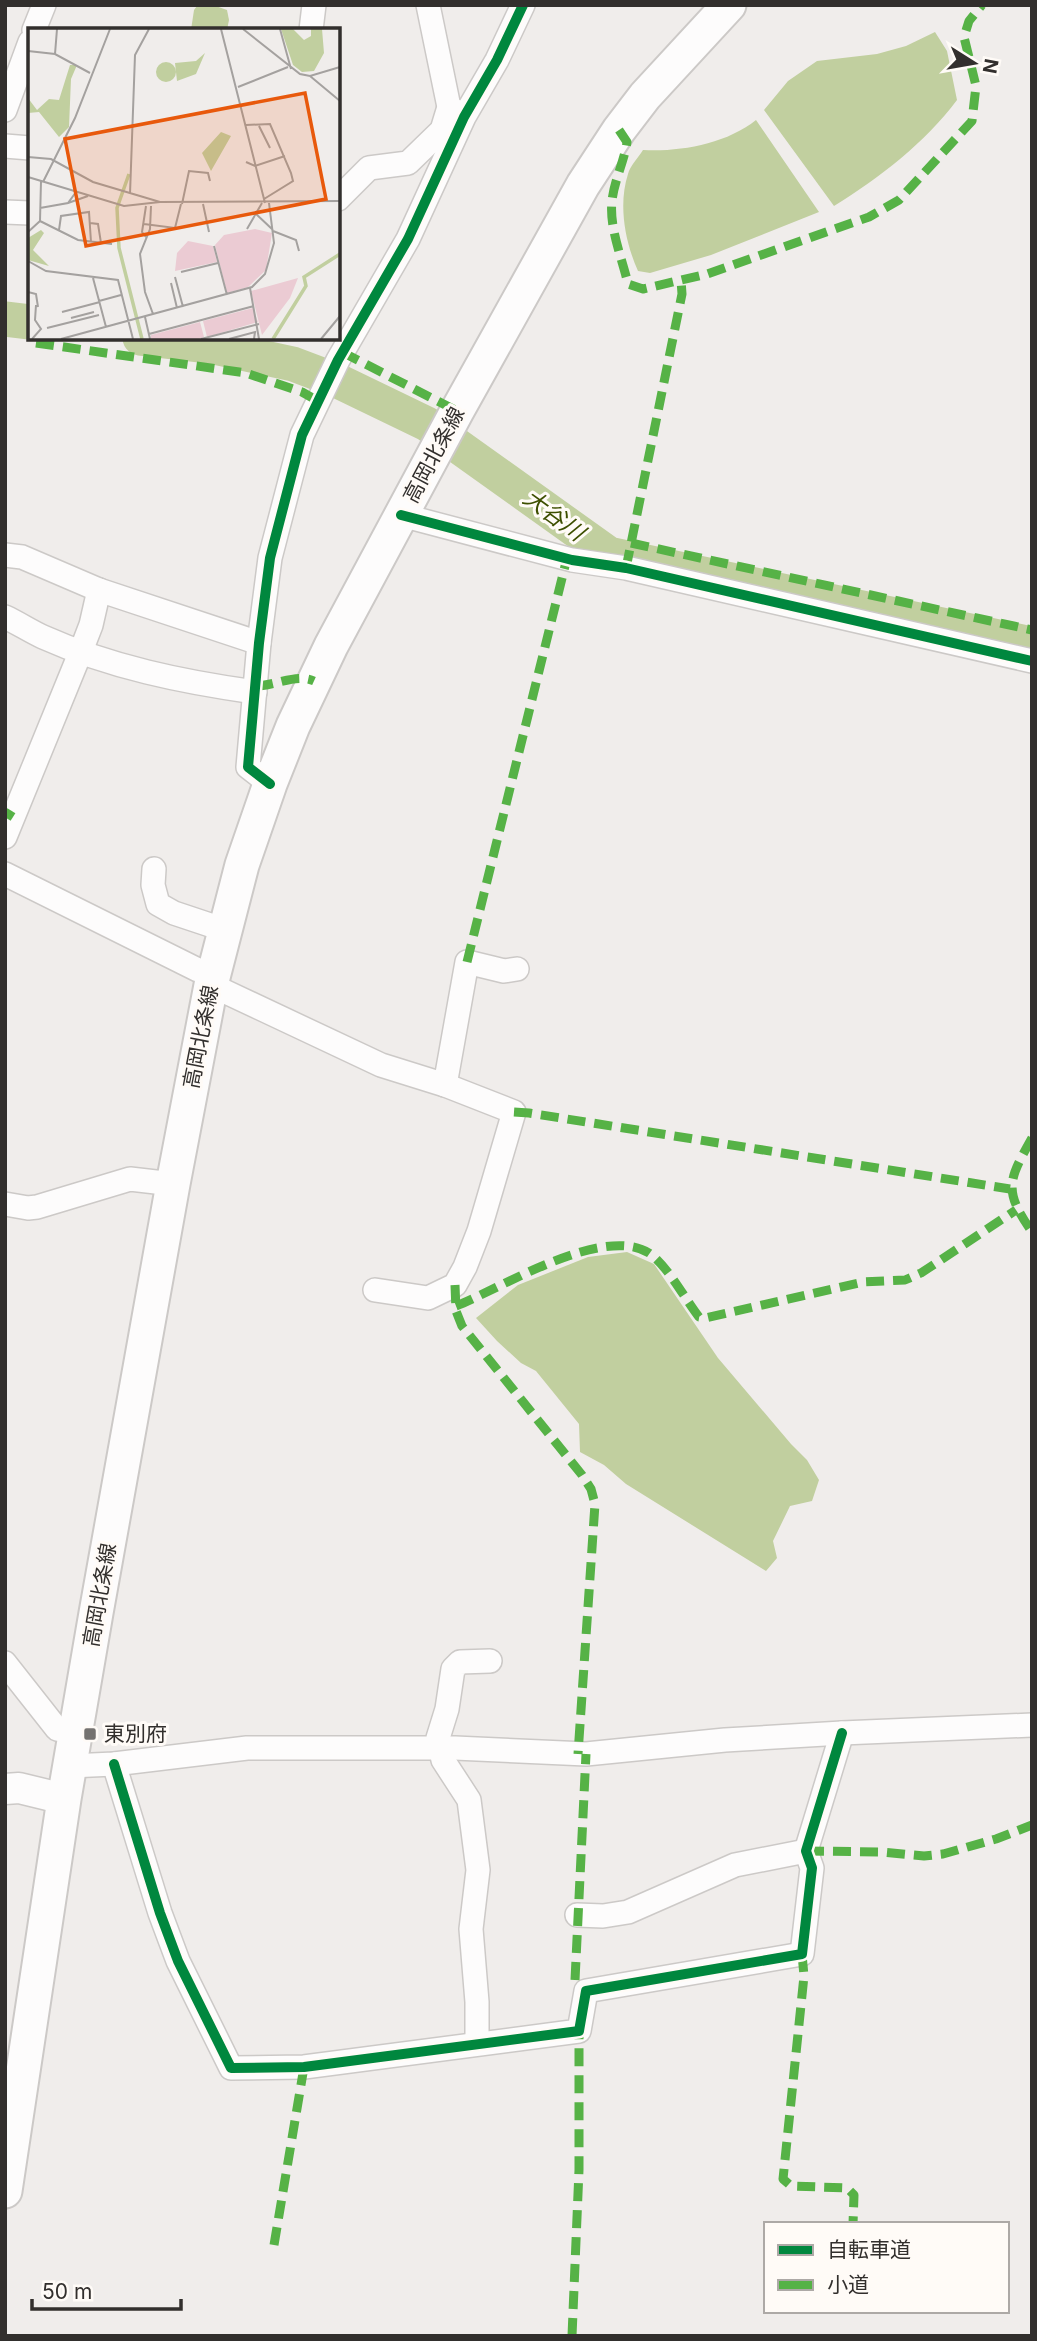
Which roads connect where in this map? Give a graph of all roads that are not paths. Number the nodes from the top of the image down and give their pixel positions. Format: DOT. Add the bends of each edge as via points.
graph roads {
  1 [pos="44,5"];
  2 [pos="314,5"];
  3 [pos="428,5"];
  4 [pos="729,5"];
  5 [pos="517,8"];
  6 [pos="35,28"];
  7 [pos="311,28"];
  8 [pos="27,54"];
  9 [pos="5,110"];
  10 [pos="457,112"];
  11 [pos="5,146"];
  12 [pos="28,148"];
  13 [pos="340,197"];
  14 [pos="5,212"];
  15 [pos="28,213"];
  16 [pos="401,515"];
  17 [pos="5,555"];
  18 [pos="99,590"];
  19 [pos="5,617"];
  20 [pos="259,643"];
  21 [pos="80,652"];
  22 [pos="1032,661"];
  23 [pos="255,692"];
  24 [pos="270,784"];
  25 [pos="5,837"];
  26 [pos="155,869"];
  27 [pos="5,874"];
  28 [pos="225,930"];
  29 [pos="517,969"];
  30 [pos="213,979"];
  31 [pos="445,1085"];
  32 [pos="173,1184"];
  33 [pos="5,1204"];
  34 [pos="375,1290"];
  35 [pos="489,1661"];
  36 [pos="5,1663"];
  37 [pos="1032,1725"];
  38 [pos="76,1733"];
  39 [pos="842,1733"];
  40 [pos="440,1748"];
  41 [pos="114,1764"];
  42 [pos="70,1766"];
  43 [pos="5,1788"];
  44 [pos="64,1799"];
  45 [pos="806,1851"];
  46 [pos="577,1915"];
  47 [pos="477,2043"];
  48 [pos="5,2191"];
  1 -- 6 [label="street"];
  2 -- 7 [label="street"];
  3 -- 10 [label="street"];
  4 -- 16 [label="main road, 高岡北条線" via="645,96 583,185"];
  5 -- 10 [label="street" via="497,60"];
  8 -- 9 [label="street"];
  10 -- 13 [label="street" via="408,163 369,168"];
  10 -- 20 [label="street" via="408,239 338,360 303,435 270,558"];
  11 -- 12 [label="street"];
  14 -- 15 [label="street"];
  16 -- 22 [label="street" via="572,560 626,568"];
  16 -- 24 [label="main road, 高岡北条線" via="320,669"];
  17 -- 18 [label="street" via="22,556"];
  18 -- 20 [label="street"];
  18 -- 21 [label="street"];
  19 -- 21 [label="street"];
  20 -- 23 [label="street"];
  21 -- 23 [label="street" via="176,680"];
  21 -- 25 [label="street"];
  23 -- 24 [label="street" via="248,767"];
  24 -- 28 [label="main road, 高岡北条線"];
  26 -- 28 [label="street" via="158,904"];
  27 -- 30 [label="street"];
  28 -- 30 [label="main road, 高岡北条線"];
  29 -- 31 [label="street" via="504,971 467,962"];
  30 -- 31 [label="street" via="381,1065"];
  30 -- 32 [label="main road, 高岡北条線"];
  31 -- 34 [label="street" via="514,1112 479,1231 455,1285 428,1298"];
  32 -- 33 [label="street" via="130,1179 37,1207"];
  32 -- 38 [label="main road, 高岡北条線"];
  35 -- 40 [label="street" via="460,1662 453,1669 438,1738"];
  36 -- 38 [label="street" via="57,1729"];
  37 -- 39 [label="street"];
  38 -- 42 [label="main road, 高岡北条線"];
  39 -- 40 [label="street" via="586,1754"];
  39 -- 45 [label="street"];
  40 -- 41 [label="street" via="247,1748"];
  40 -- 47 [label="street" via="469,1800 478,1870 471,1929"];
  41 -- 42 [label="street"];
  41 -- 47 [label="street" via="178,1961 231,2068 304,2067"];
  42 -- 44 [label="main road, 高岡北条線"];
  43 -- 44 [label="street"];
  44 -- 48 [label="main road, 高岡北条線"];
  45 -- 46 [label="street" via="735,1865 628,1912"];
  45 -- 47 [label="street" via="812,1868 802,1954 586,1991 579,2031"];
}
